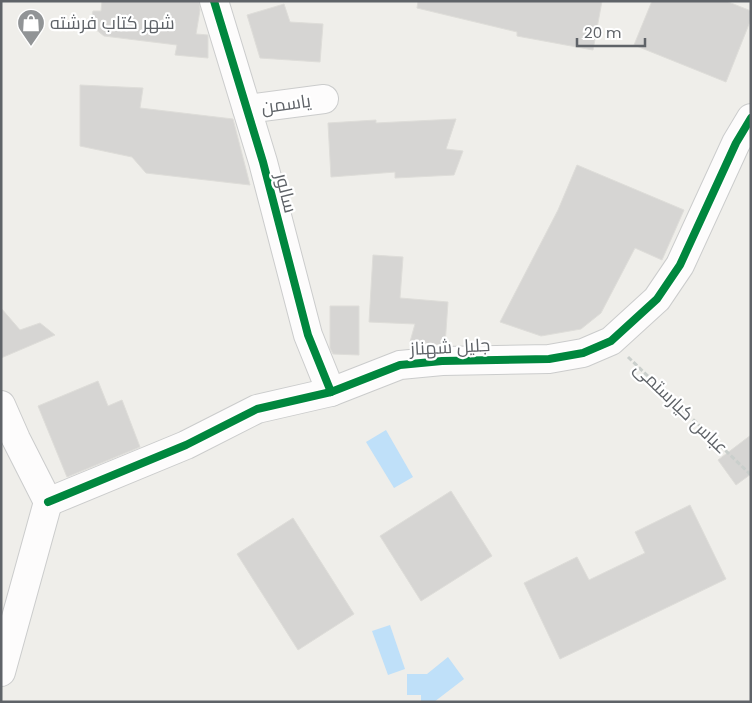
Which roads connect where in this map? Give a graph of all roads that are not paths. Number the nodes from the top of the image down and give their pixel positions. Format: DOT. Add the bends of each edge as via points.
graph roads {
  1 [pos="214,1"];
  2 [pos="324,99"];
  3 [pos="247,110"];
  4 [pos="751,118"];
  5 [pos="331,392"];
  6 [pos="1,405"];
  7 [pos="8,438"];
  8 [pos="48,502"];
  9 [pos="1,672"];
  1 -- 3 [label="street, سالور"];
  2 -- 3 [label="street, یاسمن"];
  3 -- 5 [label="street, سالور" via="308,335"];
  4 -- 5 [label="street, جلیل شهناز" via="736,143 680,265 657,299 611,341 583,352 549,359 400,365"];
  5 -- 8 [label="street, جلیل شهناز" via="257,409 186,445"];
  6 -- 7 [label="street"];
  7 -- 8 [label="street"];
  8 -- 9 [label="street"];
}
